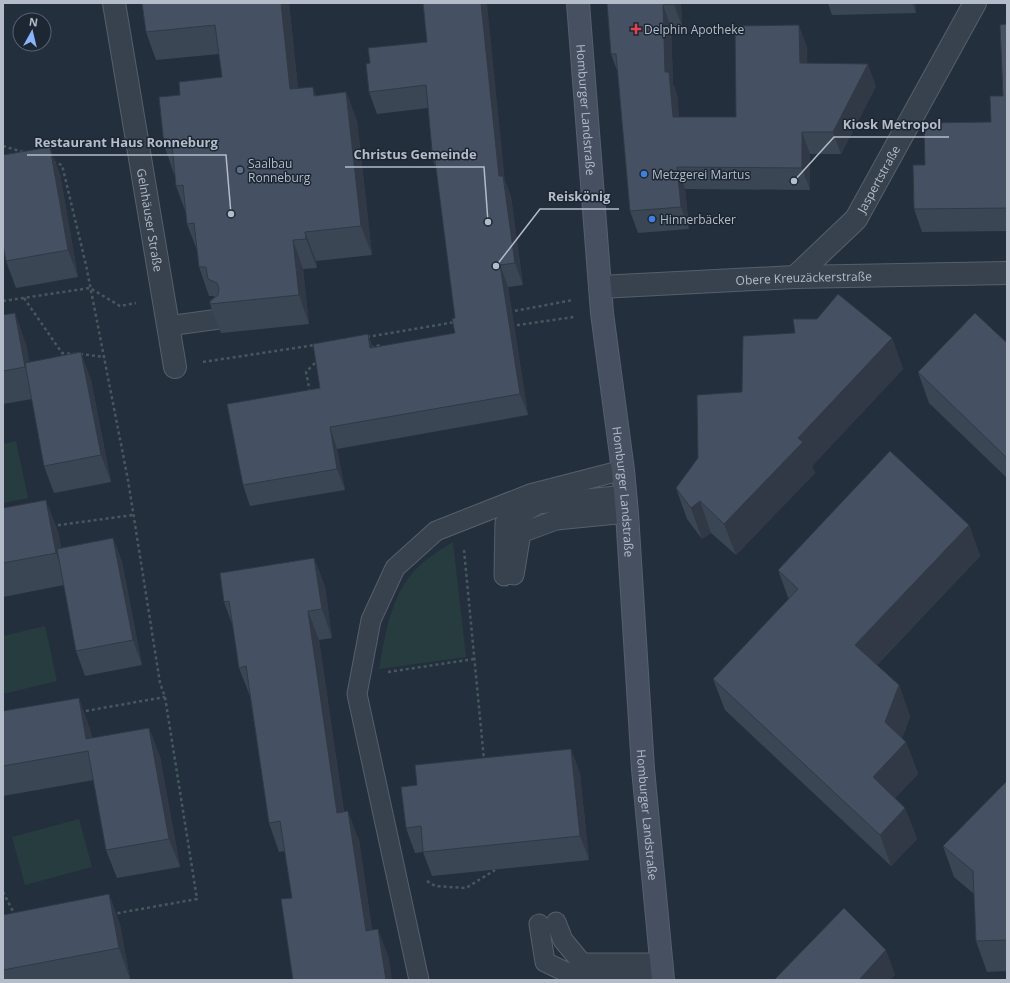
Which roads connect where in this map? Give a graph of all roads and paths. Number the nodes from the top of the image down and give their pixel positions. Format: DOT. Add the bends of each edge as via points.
graph roads {
  1 [pos="114,3"];
  2 [pos="578,3"];
  3 [pos="975,3"];
  4 [pos="3,146"];
  5 [pos="25,153"];
  6 [pos="48,160"];
  7 [pos="1007,273"];
  8 [pos="795,277"];
  9 [pos="90,288"];
  10 [pos="24,298"];
  11 [pos="601,298"];
  12 [pos="164,299"];
  13 [pos="3,301"];
  14 [pos="501,314"];
  15 [pos="219,319"];
  16 [pos="463,320"];
  17 [pos="168,326"];
  18 [pos="508,327"];
  19 [pos="360,338"];
  20 [pos="321,344"];
  21 [pos="387,348"];
  22 [pos="366,349"];
  23 [pos="105,357"];
  24 [pos="323,359"];
  25 [pos="175,367"];
  26 [pos="311,399"];
  27 [pos="623,470"];
  28 [pos="626,504"];
  29 [pos="133,515"];
  30 [pos="461,522"];
  31 [pos="49,526"];
  32 [pos="509,576"];
  33 [pos="474,659"];
  34 [pos="360,676"];
  35 [pos="165,697"];
  36 [pos="72,713"];
  37 [pos="485,767"];
  38 [pos="395,870"];
  39 [pos="495,870"];
  40 [pos="3,892"];
  41 [pos="106,915"];
  42 [pos="16,917"];
  43 [pos="663,974"];
  44 [pos="565,977"];
  45 [pos="419,980"];
  1 -- 12 [label="street, Gelnhäuser Straße"];
  2 -- 11 [label="street, Homburger Landstraße"];
  3 -- 8 [label="street, Jaspertstraße" via="856,219"];
  4 -- 5 [label="path"];
  6 -- 9 [label="path" via="62,165"];
  7 -- 8 [label="street, Obere Kreuzäckerstraße"];
  8 -- 11 [label="street, Obere Kreuzäckerstraße"];
  9 -- 10 [label="path"];
  9 -- 12 [label="path" via="120,306"];
  9 -- 23 [label="path"];
  10 -- 13 [label="path"];
  10 -- 23 [label="path" via="62,352"];
  11 -- 14 [label="path"];
  11 -- 18 [label="path"];
  11 -- 27 [label="street, Homburger Landstraße"];
  12 -- 17 [label="street, Gelnhäuser Straße"];
  15 -- 17 [label="lane"];
  16 -- 19 [label="path"];
  17 -- 25 [label="street, Gelnhäuser Straße"];
  20 -- 25 [label="path"];
  21 -- 22 [label="path" via="380,345"];
  23 -- 29 [label="path"];
  24 -- 26 [label="path" via="316,361 306,372"];
  27 -- 28 [label="street, Homburger Landstraße"];
  27 -- 30 [label="lane" via="530,494"];
  28 -- 32 [label="lane" via="538,504 505,523"];
  28 -- 43 [label="street, Homburger Landstraße" via="643,768"];
  29 -- 31 [label="path"];
  29 -- 35 [label="path" via="160,683"];
  30 -- 33 [label="path"];
  30 -- 34 [label="lane" via="436,532 395,568 370,620"];
  33 -- 34 [label="path"];
  33 -- 37 [label="path"];
  34 -- 38 [label="lane" via="356,694"];
  35 -- 36 [label="path"];
  35 -- 41 [label="path" via="197,899"];
  38 -- 39 [label="path" via="413,868 434,886 466,888"];
  38 -- 45 [label="lane"];
  40 -- 42 [label="path"];
  43 -- 44 [label="lane"];
  43 -- 44 [label="lane" via="582,963 548,923 545,962"];
}
